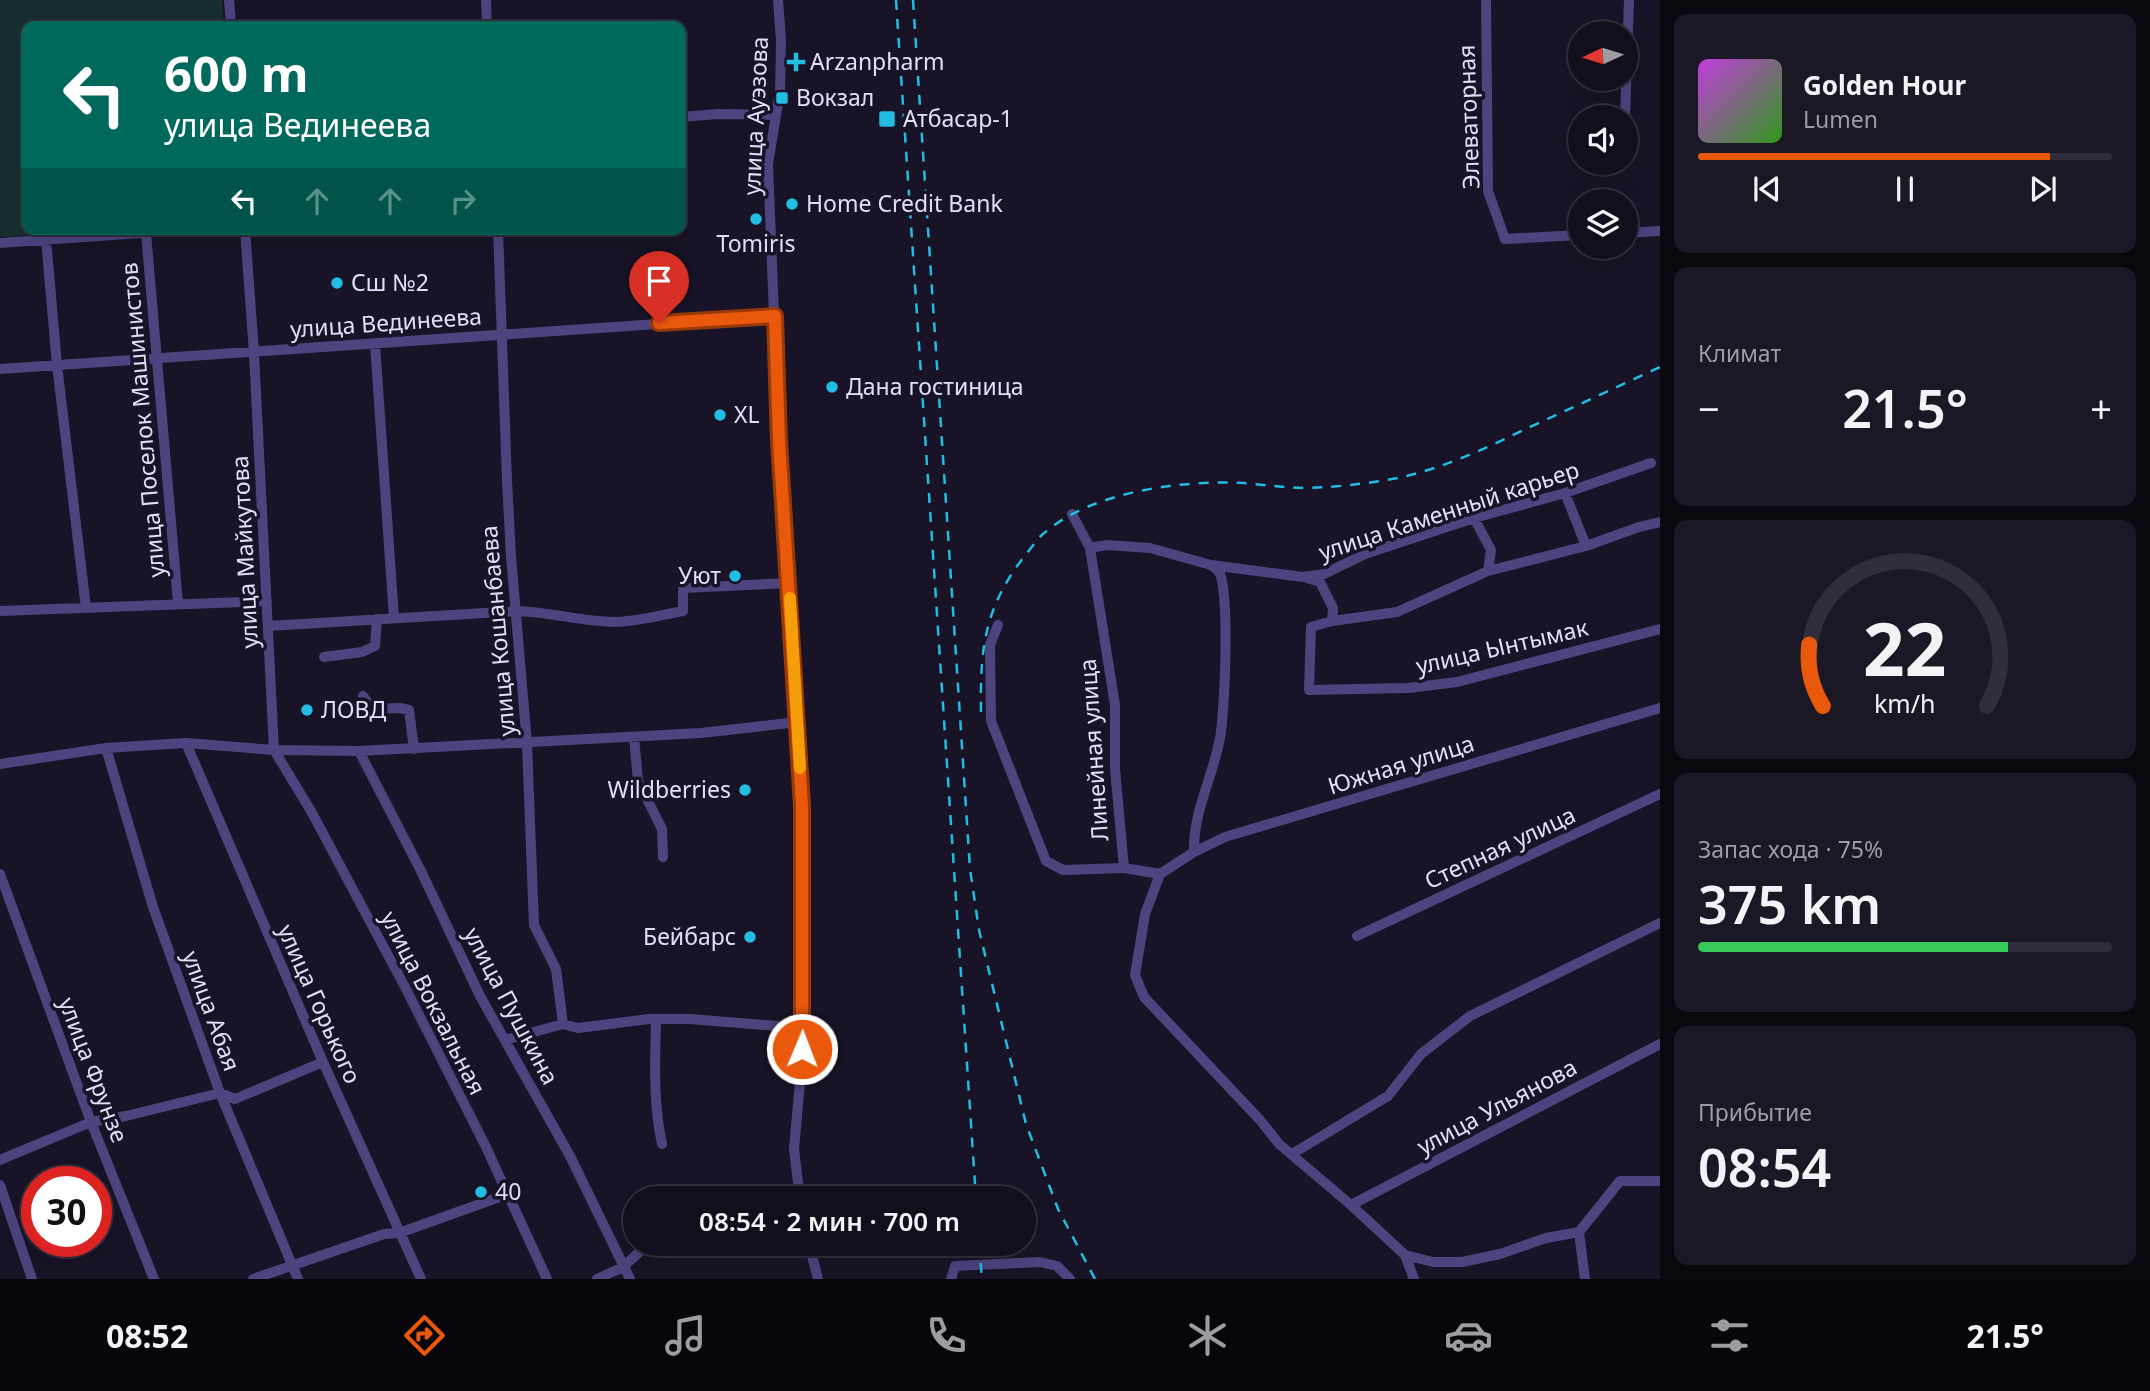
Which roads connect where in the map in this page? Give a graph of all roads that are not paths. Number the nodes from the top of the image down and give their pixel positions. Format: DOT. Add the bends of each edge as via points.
graph roads {
  1 [pos="229,0"];
  2 [pos="486,0"];
  3 [pos="778,0"];
  4 [pos="1486,0"];
  5 [pos="1629,0"];
  6 [pos="231,21"];
  7 [pos="488,21"];
  8 [pos="1625,105"];
  9 [pos="775,115"];
  10 [pos="686,117"];
  11 [pos="1660,231"];
  12 [pos="1638,232"];
  13 [pos="113,235"];
  14 [pos="146,235"];
  15 [pos="245,235"];
  16 [pos="498,235"];
  17 [pos="1568,236"];
  18 [pos="46,239"];
  19 [pos="0,243"];
  20 [pos="775,316"];
  21 [pos="502,334"];
  22 [pos="375,344"];
  23 [pos="254,353"];
  24 [pos="156,359"];
  25 [pos="57,365"];
  26 [pos="0,369"];
  27 [pos="1651,463"];
  28 [pos="1564,493"];
  29 [pos="1072,514"];
  30 [pos="1474,518"];
  31 [pos="1660,522"];
  32 [pos="1586,546"];
  33 [pos="1090,548"];
  34 [pos="1211,565"];
  35 [pos="1488,571"];
  36 [pos="1303,577"];
  37 [pos="789,583"];
  38 [pos="267,601"];
  39 [pos="178,603"];
  40 [pos="86,608"];
  41 [pos="0,611"];
  42 [pos="517,611"];
  43 [pos="394,618"];
  44 [pos="377,619"];
  45 [pos="1332,621"];
  46 [pos="998,625"];
  47 [pos="268,626"];
  48 [pos="1660,629"];
  49 [pos="324,657"];
  50 [pos="363,696"];
  51 [pos="1660,708"];
  52 [pos="798,722"];
  53 [pos="634,737"];
  54 [pos="186,743"];
  55 [pos="527,744"];
  56 [pos="106,748"];
  57 [pos="414,749"];
  58 [pos="274,750"];
  59 [pos="359,751"];
  60 [pos="0,764"];
  61 [pos="1660,794"];
  62 [pos="1194,852"];
  63 [pos="663,857"];
  64 [pos="1124,868"];
  65 [pos="0,873"];
  66 [pos="1160,874"];
  67 [pos="1660,923"];
  68 [pos="1357,936"];
  69 [pos="656,1019"];
  70 [pos="563,1024"];
  71 [pos="802,1028"];
  72 [pos="505,1040"];
  73 [pos="1660,1044"];
  74 [pos="323,1062"];
  75 [pos="220,1093"];
  76 [pos="91,1122"];
  77 [pos="662,1144"];
  78 [pos="1292,1154"];
  79 [pos="0,1160"];
  80 [pos="1660,1181"];
  81 [pos="0,1185"];
  82 [pos="798,1186"];
  83 [pos="508,1194"];
  84 [pos="1351,1205"];
  85 [pos="1579,1232"];
  86 [pos="399,1233"];
  87 [pos="1405,1255"];
  88 [pos="635,1256"];
  89 [pos="812,1256"];
  90 [pos="292,1265"];
  91 [pos="623,1267"];
  92 [pos="32,1279"];
  93 [pos="155,1279"];
  94 [pos="253,1279"];
  95 [pos="298,1279"];
  96 [pos="421,1279"];
  97 [pos="547,1279"];
  98 [pos="597,1279"];
  99 [pos="629,1279"];
  100 [pos="818,1279"];
  101 [pos="951,1279"];
  102 [pos="1070,1279"];
  103 [pos="1414,1279"];
  104 [pos="1585,1279"];
  1 -- 6 [label="street"];
  2 -- 7 [label="street"];
  3 -- 9 [label="street, улица Ауэзова" via="780,91"];
  4 -- 17 [label="street, Элеваторная" via="1488,191 1505,239"];
  5 -- 8 [label="street"];
  9 -- 10 [label="street"];
  9 -- 20 [label="street, улица Ауэзова" via="768,164"];
  11 -- 12 [label="street"];
  13 -- 18 [label="street"];
  14 -- 24 [label="street, улица Поселок Машинистов"];
  15 -- 23 [label="street, улица Майкутова"];
  16 -- 21 [label="street, улица Кошанбаева"];
  18 -- 19 [label="street"];
  18 -- 25 [label="street"];
  20 -- 21 [label="street, улица Вединеева"];
  20 -- 37 [label="street, улица Ауэзова"];
  21 -- 22 [label="street, улица Вединеева"];
  21 -- 42 [label="street, улица Кошанбаева" via="510,556"];
  22 -- 23 [label="street, улица Вединеева"];
  22 -- 43 [label="street"];
  23 -- 24 [label="street, улица Вединеева"];
  23 -- 38 [label="street, улица Майкутова"];
  24 -- 25 [label="street, улица Вединеева"];
  24 -- 39 [label="street, улица Поселок Машинистов"];
  25 -- 26 [label="street, улица Вединеева"];
  25 -- 40 [label="street"];
  27 -- 28 [label="street, улица Каменный карьер"];
  28 -- 30 [label="street, улица Каменный карьер"];
  28 -- 32 [label="street"];
  29 -- 33 [label="street, Линейная улица"];
  30 -- 35 [label="street" via="1491,550"];
  30 -- 36 [label="street, улица Каменный карьер" via="1365,554 1324,574"];
  31 -- 32 [label="street"];
  32 -- 35 [label="street"];
  33 -- 34 [label="street, улица Каменный карьер" via="1150,548"];
  33 -- 64 [label="street, Линейная улица" via="1115,705 1115,769"];
  34 -- 36 [label="street, улица Каменный карьер"];
  34 -- 62 [label="street" via="1220,573 1225,604 1220,742 1201,799"];
  35 -- 45 [label="street" via="1396,612"];
  36 -- 45 [label="street" via="1320,582 1333,608"];
  37 -- 42 [label="street" via="683,589 683,611 616,622"];
  37 -- 52 [label="street, улица Ауэзова"];
  38 -- 39 [label="street"];
  38 -- 47 [label="street, улица Майкутова"];
  39 -- 40 [label="street"];
  40 -- 41 [label="street"];
  42 -- 43 [label="street"];
  42 -- 55 [label="street, улица Кошанбаева"];
  43 -- 44 [label="street"];
  44 -- 47 [label="street"];
  44 -- 49 [label="street" via="375,646"];
  45 -- 48 [label="street, улица Ынтымак" via="1311,627 1310,690 1457,682"];
  46 -- 64 [label="street" via="990,645 990,721 1046,861 1063,870"];
  47 -- 58 [label="street, улица Майкутова"];
  50 -- 57 [label="street" via="373,709 409,710"];
  51 -- 62 [label="street, Южная улица" via="1225,837"];
  52 -- 53 [label="street"];
  52 -- 71 [label="street, улица Ауэзова"];
  53 -- 55 [label="street"];
  53 -- 63 [label="street" via="638,781 662,829"];
  54 -- 56 [label="street"];
  54 -- 58 [label="street"];
  54 -- 74 [label="street, улица Горького"];
  55 -- 57 [label="street"];
  55 -- 70 [label="street, улица Кошанбаева" via="534,925 556,969"];
  56 -- 60 [label="street"];
  56 -- 75 [label="street, улица Абая" via="153,907"];
  57 -- 59 [label="street"];
  58 -- 59 [label="street"];
  58 -- 83 [label="street, улица Вокзальная" via="405,987"];
  59 -- 72 [label="street, улица Пушкина"];
  61 -- 68 [label="street, Степная улица"];
  62 -- 66 [label="street, Южная улица"];
  64 -- 66 [label="street, Линейная улица"];
  65 -- 76 [label="street, улица Фрунзе"];
  66 -- 78 [label="street" via="1145,914 1135,975 1144,997"];
  67 -- 78 [label="street" via="1470,1016 1421,1054 1388,1096"];
  69 -- 70 [label="street" via="578,1028"];
  69 -- 71 [label="street"];
  69 -- 77 [label="street" via="657,1124"];
  70 -- 72 [label="street"];
  71 -- 82 [label="street, улица Ауэзова" via="794,1149"];
  72 -- 91 [label="street, улица Пушкина" via="570,1156"];
  73 -- 84 [label="street, улица Ульянова"];
  74 -- 75 [label="street" via="235,1099"];
  74 -- 86 [label="street, улица Горького"];
  75 -- 76 [label="street"];
  75 -- 90 [label="street, улица Абая"];
  76 -- 79 [label="street"];
  76 -- 93 [label="street, улица Фрунзе"];
  78 -- 84 [label="street"];
  80 -- 85 [label="street" via="1620,1181"];
  81 -- 92 [label="street"];
  83 -- 86 [label="street"];
  83 -- 97 [label="street, улица Вокзальная"];
  84 -- 87 [label="street"];
  85 -- 87 [label="street" via="1462,1262 1433,1262"];
  85 -- 104 [label="street"];
  86 -- 90 [label="street"];
  86 -- 96 [label="street, улица Горького"];
  87 -- 103 [label="street"];
  88 -- 91 [label="street"];
  89 -- 100 [label="street"];
  90 -- 94 [label="street"];
  90 -- 95 [label="street, улица Абая"];
  91 -- 98 [label="street"];
  91 -- 99 [label="street, улица Пушкина"];
  101 -- 102 [label="street" via="955,1266 1040,1262 1058,1266"];
}
